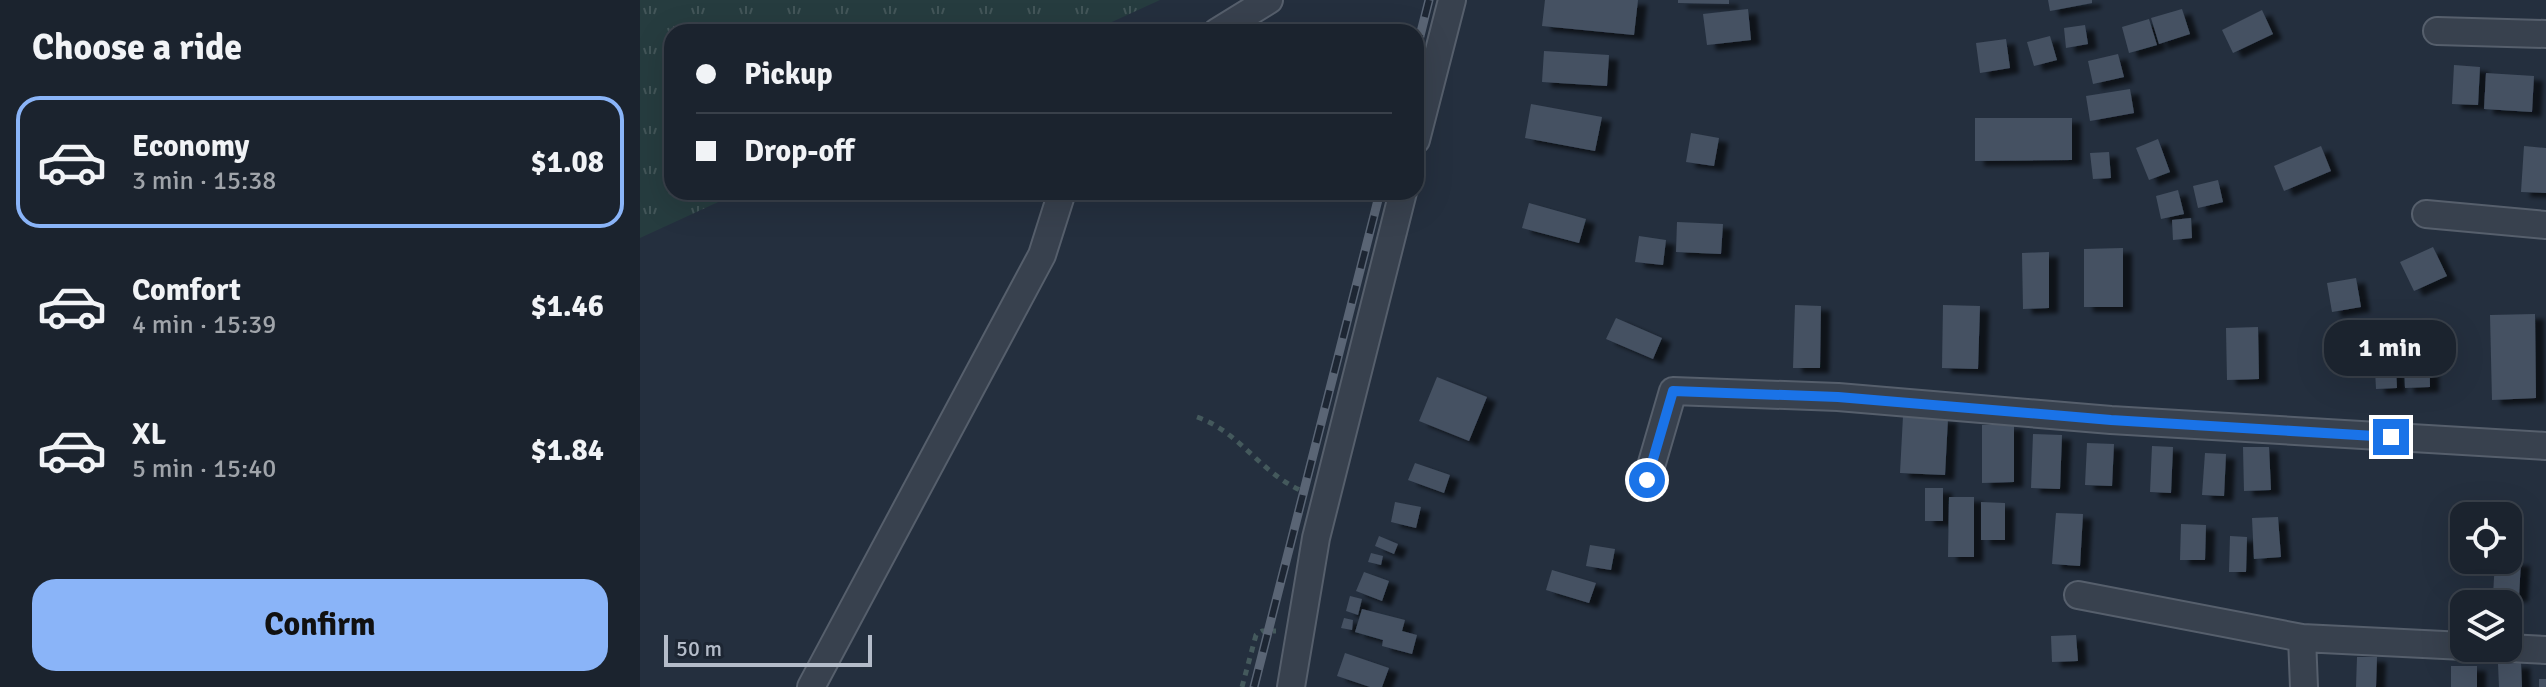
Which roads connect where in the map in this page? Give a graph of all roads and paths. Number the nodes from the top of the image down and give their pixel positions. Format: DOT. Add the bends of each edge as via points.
graph roads {
  1 [pos="1269,0"];
  2 [pos="1452,0"];
  3 [pos="1230,24"];
  4 [pos="2437,31"];
  5 [pos="2546,34"];
  6 [pos="1424,109"];
  7 [pos="1059,200"];
  8 [pos="1401,200"];
  9 [pos="2426,214"];
  10 [pos="2546,225"];
  11 [pos="1197,417"];
  12 [pos="2546,446"];
  13 [pos="1647,480"];
  14 [pos="1325,500"];
  15 [pos="2078,595"];
  16 [pos="1300,633"];
  17 [pos="2302,638"];
  18 [pos="2450,645"];
  19 [pos="2522,649"];
  20 [pos="2546,650"];
  21 [pos="811,687"];
  22 [pos="1242,687"];
  23 [pos="1291,687"];
  24 [pos="2304,687"];
  1 -- 3 [label="street"];
  2 -- 6 [label="street"];
  4 -- 5 [label="street"];
  7 -- 21 [label="street" via="1042,255"];
  8 -- 14 [label="street"];
  9 -- 10 [label="street"];
  11 -- 14 [label="path" via="1228,431 1276,478"];
  12 -- 13 [label="street" via="2111,420 1838,397 1673,391"];
  14 -- 16 [label="street"];
  15 -- 17 [label="street"];
  16 -- 22 [label="path" via="1268,630 1256,635"];
  16 -- 23 [label="street"];
  17 -- 18 [label="street"];
  17 -- 24 [label="street"];
  19 -- 20 [label="street"];
}
